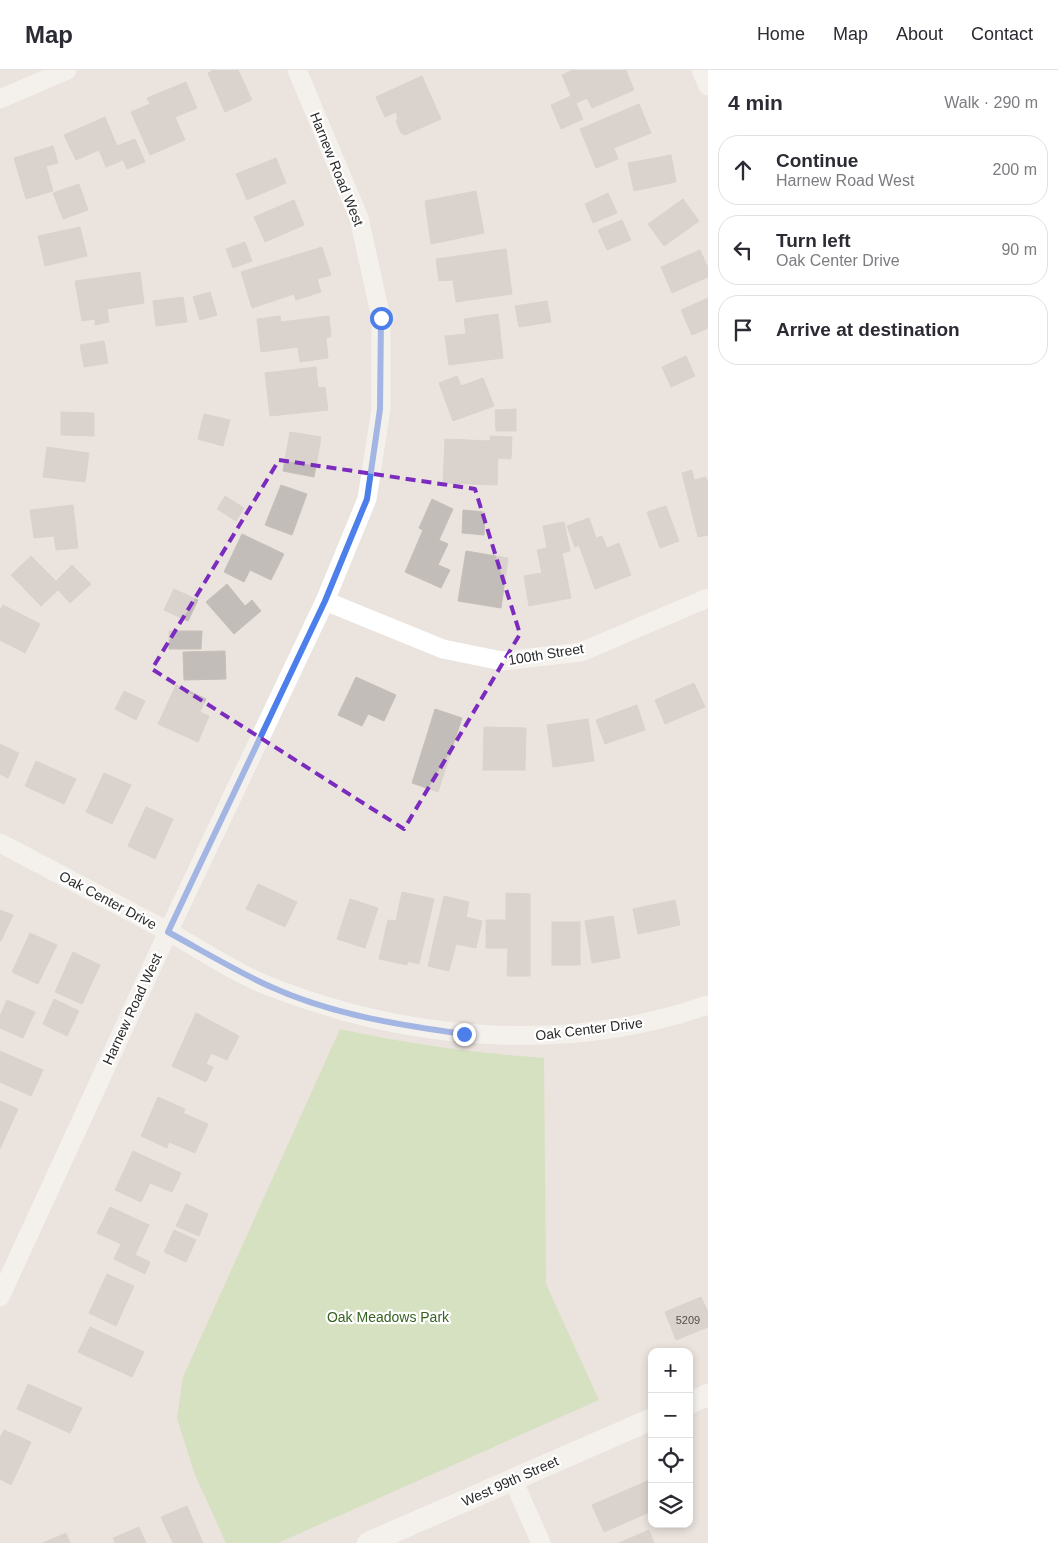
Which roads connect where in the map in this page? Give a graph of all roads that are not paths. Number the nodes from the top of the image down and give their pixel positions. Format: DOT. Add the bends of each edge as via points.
graph roads {
  1 [pos="67,70"];
  2 [pos="297,70"];
  3 [pos="701,70"];
  4 [pos="708,86"];
  5 [pos="0,99"];
  6 [pos="708,598"];
  7 [pos="325,601"];
  8 [pos="0,843"];
  9 [pos="168,932"];
  10 [pos="708,1005"];
  11 [pos="0,1297"];
  12 [pos="708,1395"];
  13 [pos="693,1401"];
  14 [pos="648,1421"];
  15 [pos="513,1480"];
  16 [pos="368,1543"];
  17 [pos="541,1543"];
  1 -- 5 [label="street"];
  2 -- 7 [label="street, Harnew Road West" via="359,218 381,318 380,409 367,499"];
  3 -- 4 [label="street"];
  6 -- 7 [label="street, 100th Street" via="580,652 502,661 443,648"];
  7 -- 9 [label="street, Harnew Road West"];
  8 -- 9 [label="street, Oak Center Drive"];
  9 -- 10 [label="street, Oak Center Drive" via="269,986 340,1011 391,1024 464,1034 560,1035 630,1026"];
  9 -- 11 [label="street, Harnew Road West"];
  12 -- 13 [label="street"];
  14 -- 15 [label="street, West 99th Street"];
  15 -- 16 [label="street, West 99th Street"];
  15 -- 17 [label="street"];
}
